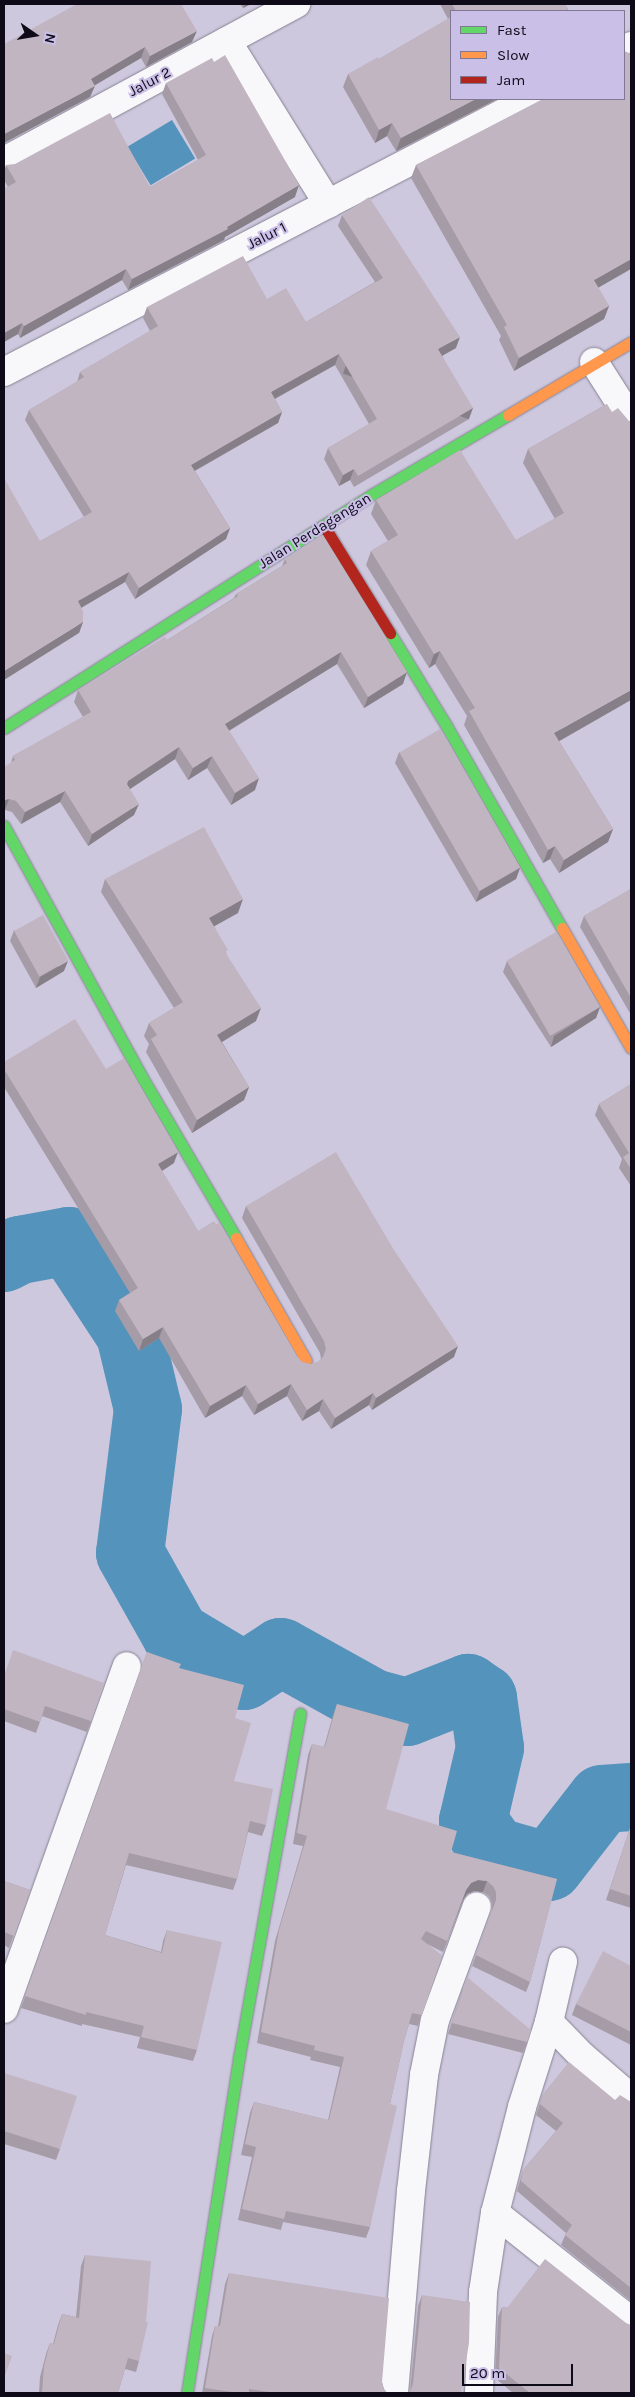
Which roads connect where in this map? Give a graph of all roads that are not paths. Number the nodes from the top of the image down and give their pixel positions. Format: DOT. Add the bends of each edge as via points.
graph roads {
  1 [pos="296,4"];
  2 [pos="227,40"];
  3 [pos="528,100"];
  4 [pos="4,161"];
  5 [pos="328,204"];
  6 [pos="631,342"];
  7 [pos="594,362"];
  8 [pos="4,372"];
  9 [pos="631,420"];
  10 [pos="324,526"];
  11 [pos="4,728"];
  12 [pos="4,826"];
  13 [pos="631,1048"];
  14 [pos="306,1360"];
  15 [pos="126,1666"];
  16 [pos="300,1713"];
  17 [pos="477,1906"];
  18 [pos="563,1962"];
  19 [pos="4,2009"];
  20 [pos="549,2022"];
  21 [pos="631,2098"];
  22 [pos="495,2213"];
  23 [pos="631,2321"];
  24 [pos="187,2393"];
  25 [pos="394,2393"];
  26 [pos="479,2393"];
  1 -- 2 [label="street, Jalur 2"];
  2 -- 4 [label="street, Jalur 2"];
  2 -- 5 [label="street"];
  3 -- 5 [label="street, Jalur 1"];
  5 -- 8 [label="street, Jalur 1"];
  6 -- 7 [label="street, Jalan Perdagangan"];
  7 -- 9 [label="street"];
  7 -- 10 [label="street, Jalan Perdagangan"];
  10 -- 11 [label="street, Jalan Perdagangan"];
  10 -- 13 [label="street" via="446,725"];
  12 -- 14 [label="street" via="142,1077"];
  15 -- 19 [label="street"];
  16 -- 24 [label="street" via="239,2057"];
  17 -- 25 [label="street" via="436,2020 424,2075"];
  18 -- 20 [label="street"];
  20 -- 21 [label="street" via="582,2056"];
  20 -- 22 [label="street" via="522,2107"];
  22 -- 23 [label="street"];
  22 -- 26 [label="street" via="483,2292"];
}
